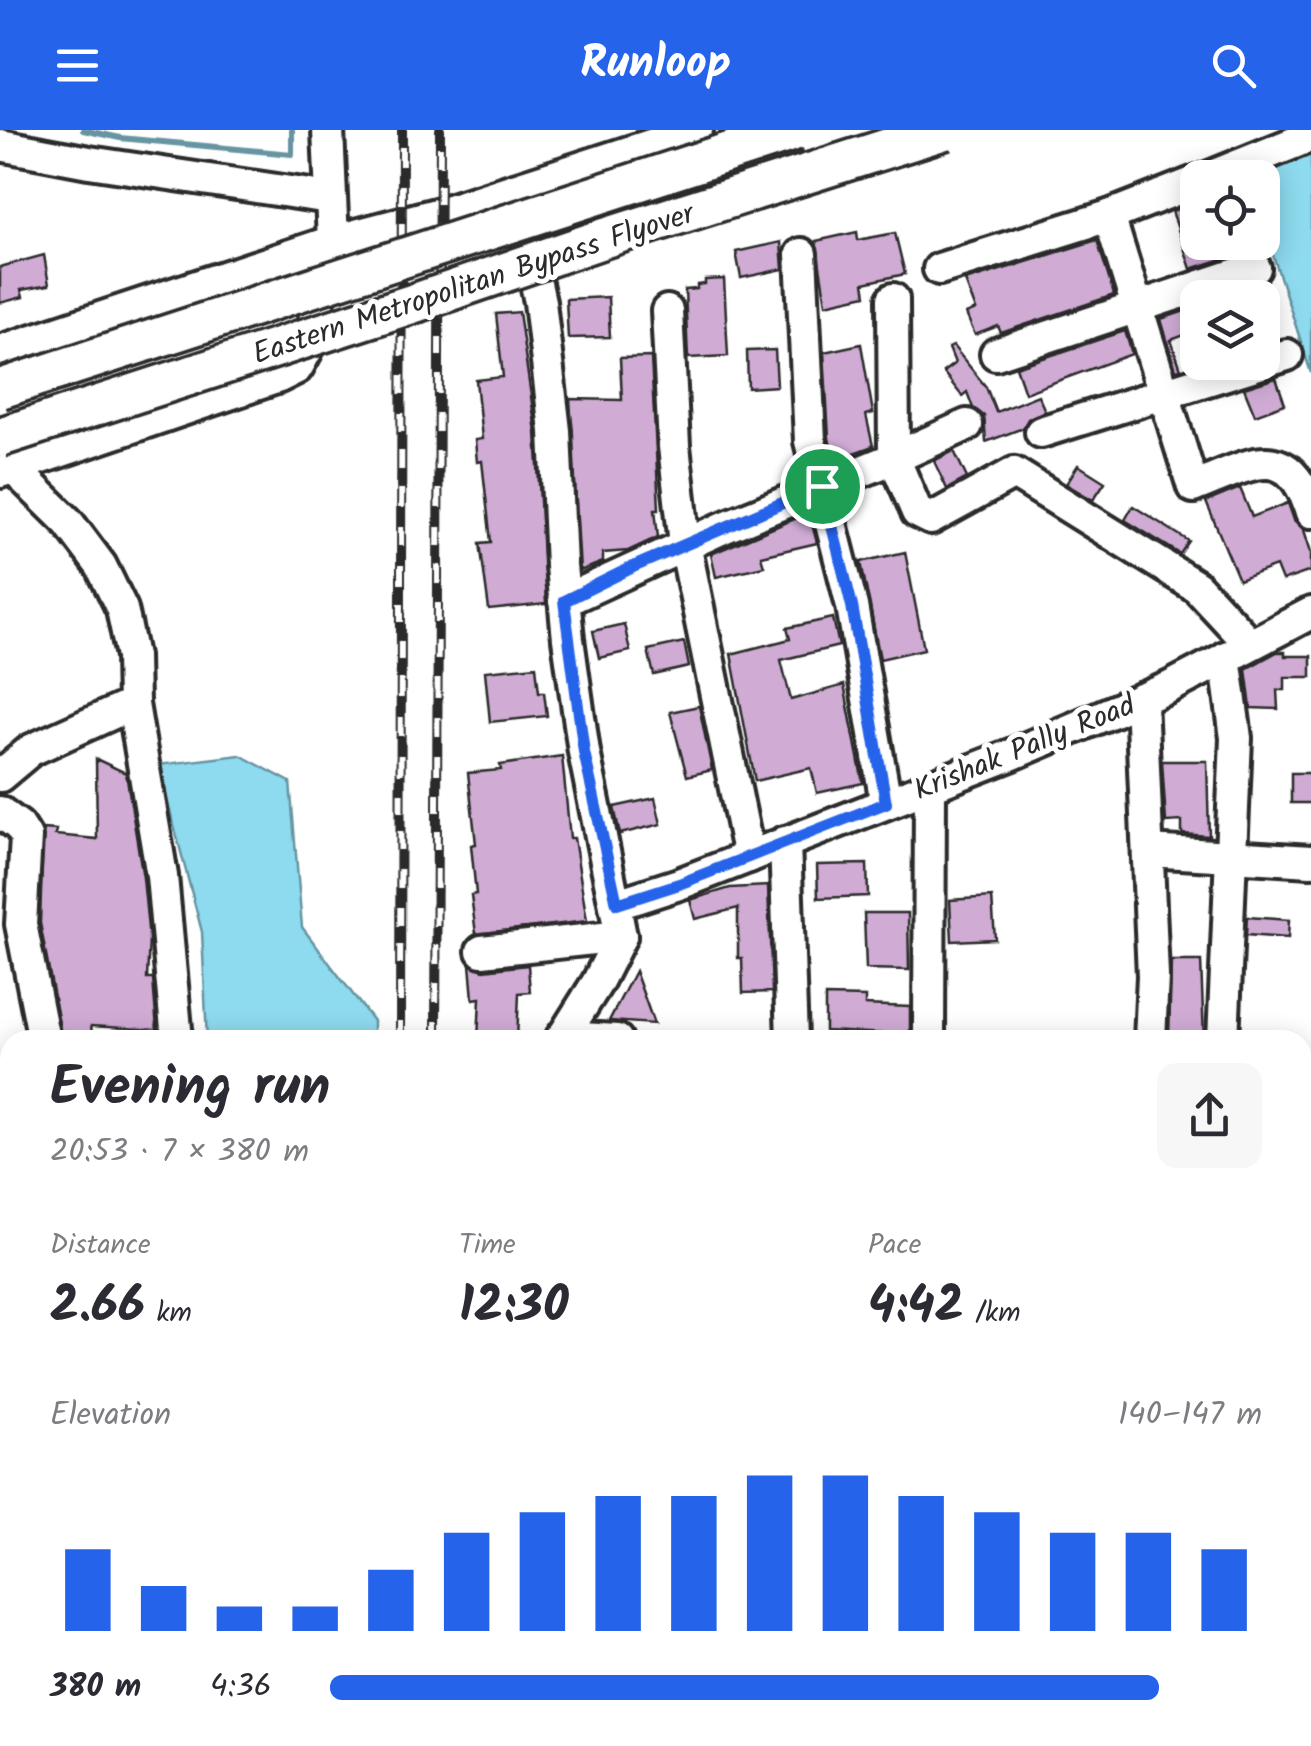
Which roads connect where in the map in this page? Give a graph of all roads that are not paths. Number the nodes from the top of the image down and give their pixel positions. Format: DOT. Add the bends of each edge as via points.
graph roads {
  1 [pos="696,130"];
  2 [pos="797,130"];
  3 [pos="945,130"];
  4 [pos="323,131"];
  5 [pos="665,135"];
  6 [pos="1311,136"];
  7 [pos="0,145"];
  8 [pos="1252,160"];
  9 [pos="1180,188"];
  10 [pos="515,189"];
  11 [pos="330,198"];
  12 [pos="1109,216"];
  13 [pos="333,241"];
  14 [pos="801,254"];
  15 [pos="1255,268"];
  16 [pos="938,269"];
  17 [pos="892,299"];
  18 [pos="1137,305"];
  19 [pos="668,311"];
  20 [pos="0,351"];
  21 [pos="996,354"];
  22 [pos="1286,355"];
  23 [pos="0,389"];
  24 [pos="1165,395"];
  25 [pos="968,425"];
  26 [pos="1042,432"];
  27 [pos="894,458"];
  28 [pos="4,459"];
  29 [pos="822,486"];
  30 [pos="1311,510"];
  31 [pos="685,544"];
  32 [pos="564,601"];
  33 [pos="1311,614"];
  34 [pos="1238,651"];
  35 [pos="1141,699"];
  36 [pos="133,704"];
  37 [pos="0,776"];
  38 [pos="930,786"];
  39 [pos="886,803"];
  40 [pos="0,812"];
  41 [pos="785,842"];
  42 [pos="1148,851"];
  43 [pos="749,857"];
  44 [pos="1231,858"];
  45 [pos="1311,860"];
  46 [pos="617,904"];
  47 [pos="621,936"];
  48 [pos="482,951"];
  49 [pos="42,1030"];
  50 [pos="176,1030"];
  51 [pos="567,1030"];
  52 [pos="792,1030"];
  53 [pos="929,1030"];
  54 [pos="1150,1030"];
  55 [pos="1223,1030"];
  1 -- 5 [label="street"];
  2 -- 23 [label="main road, Eastern Metropolitan Bypass Flyover, bridge"];
  3 -- 28 [label="main road, Eastern Metropolitan Bypass Flyover, bridge" via="415,303"];
  4 -- 11 [label="street"];
  5 -- 10 [label="street"];
  6 -- 8 [label="street"];
  7 -- 11 [label="street"];
  9 -- 12 [label="street"];
  10 -- 13 [label="street"];
  10 -- 32 [label="street" via="540,302"];
  11 -- 13 [label="street"];
  12 -- 16 [label="street"];
  12 -- 18 [label="street"];
  13 -- 20 [label="street"];
  13 -- 28 [label="street" via="297,368"];
  14 -- 29 [label="street" via="810,441"];
  15 -- 18 [label="street"];
  17 -- 27 [label="street"];
  18 -- 21 [label="street"];
  18 -- 24 [label="street"];
  19 -- 31 [label="street"];
  22 -- 24 [label="street"];
  24 -- 26 [label="street"];
  24 -- 30 [label="street" via="1193,487 1274,461 1294,473"];
  25 -- 27 [label="street"];
  27 -- 29 [label="street"];
  27 -- 34 [label="street" via="917,512 930,519 1014,474 1197,587"];
  28 -- 36 [label="street" via="68,522 101,566 122,610"];
  29 -- 31 [label="street"];
  29 -- 39 [label="street" via="852,606"];
  31 -- 32 [label="street"];
  31 -- 43 [label="street"];
  32 -- 46 [label="street" via="584,752"];
  33 -- 34 [label="street, Krishak Pally Road"];
  34 -- 35 [label="street, Krishak Pally Road"];
  34 -- 44 [label="street"];
  35 -- 38 [label="street, Krishak Pally Road"];
  35 -- 42 [label="street"];
  36 -- 37 [label="street" via="32,750"];
  36 -- 50 [label="street" via="159,857"];
  38 -- 39 [label="street, Krishak Pally Road"];
  38 -- 53 [label="street"];
  39 -- 41 [label="street, Krishak Pally Road"];
  40 -- 49 [label="street" via="26,837 20,924"];
  41 -- 43 [label="street, Krishak Pally Road"];
  41 -- 52 [label="street"];
  42 -- 44 [label="street"];
  42 -- 54 [label="street"];
  43 -- 46 [label="street, Krishak Pally Road"];
  44 -- 45 [label="street"];
  44 -- 55 [label="street"];
  46 -- 47 [label="street"];
  47 -- 48 [label="street"];
  47 -- 51 [label="street"];
}
